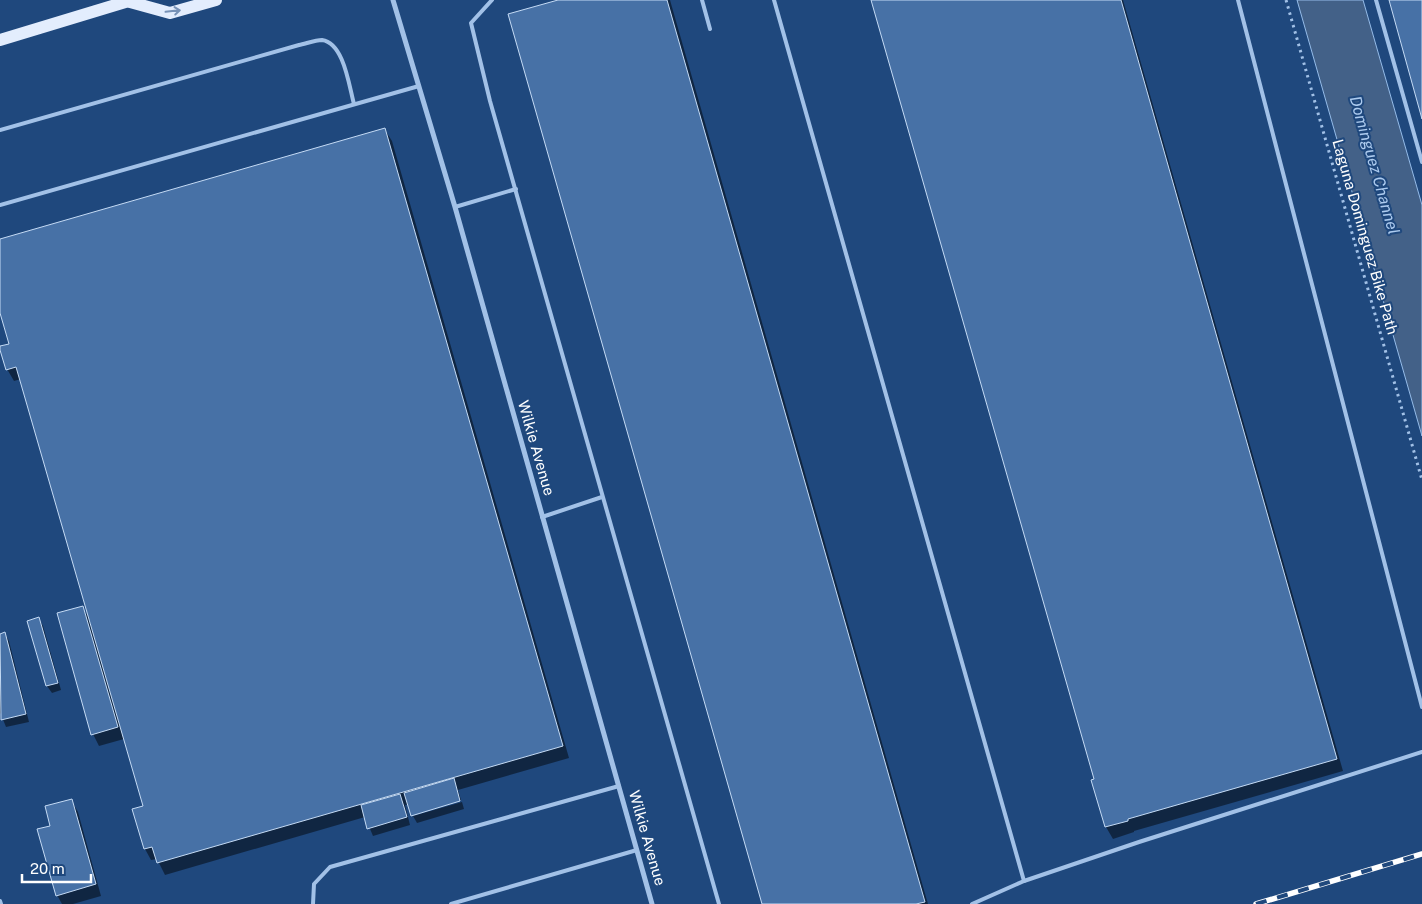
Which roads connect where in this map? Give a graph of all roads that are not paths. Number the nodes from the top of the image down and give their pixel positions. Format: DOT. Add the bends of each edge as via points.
graph roads {
  1 [pos="216,0"];
  2 [pos="393,0"];
  3 [pos="492,0"];
  4 [pos="702,0"];
  5 [pos="774,0"];
  6 [pos="1238,0"];
  7 [pos="1376,0"];
  8 [pos="131,1"];
  9 [pos="710,29"];
  10 [pos="0,40"];
  11 [pos="419,86"];
  12 [pos="354,104"];
  13 [pos="0,130"];
  14 [pos="1422,162"];
  15 [pos="516,189"];
  16 [pos="0,205"];
  17 [pos="455,207"];
  18 [pos="602,497"];
  19 [pos="542,517"];
  20 [pos="1422,707"];
  21 [pos="1422,752"];
  22 [pos="619,786"];
  23 [pos="637,850"];
  24 [pos="1024,880"];
  25 [pos="313,904"];
  26 [pos="451,904"];
  27 [pos="652,904"];
  28 [pos="719,904"];
  29 [pos="972,904"];
  8 -- 1 [label="main road, one-way" via="170,13"];
  2 -- 11 [label="street, Wilkie Avenue"];
  3 -- 15 [label="lane" via="471,23"];
  4 -- 9 [label="lane"];
  5 -- 24 [label="lane"];
  6 -- 20 [label="lane"];
  7 -- 14 [label="lane"];
  8 -- 10 [label="main road"];
  11 -- 12 [label="lane"];
  11 -- 17 [label="street, Wilkie Avenue"];
  12 -- 13 [label="lane" via="341,57 334,47 322,40"];
  12 -- 16 [label="lane"];
  15 -- 17 [label="lane"];
  15 -- 18 [label="lane"];
  17 -- 19 [label="street, Wilkie Avenue"];
  18 -- 19 [label="lane"];
  18 -- 28 [label="lane"];
  19 -- 22 [label="street, Wilkie Avenue"];
  21 -- 24 [label="lane"];
  22 -- 23 [label="street, Wilkie Avenue"];
  22 -- 25 [label="lane" via="330,867 314,884"];
  23 -- 26 [label="lane"];
  23 -- 27 [label="street, Wilkie Avenue"];
  24 -- 29 [label="lane"];
}
